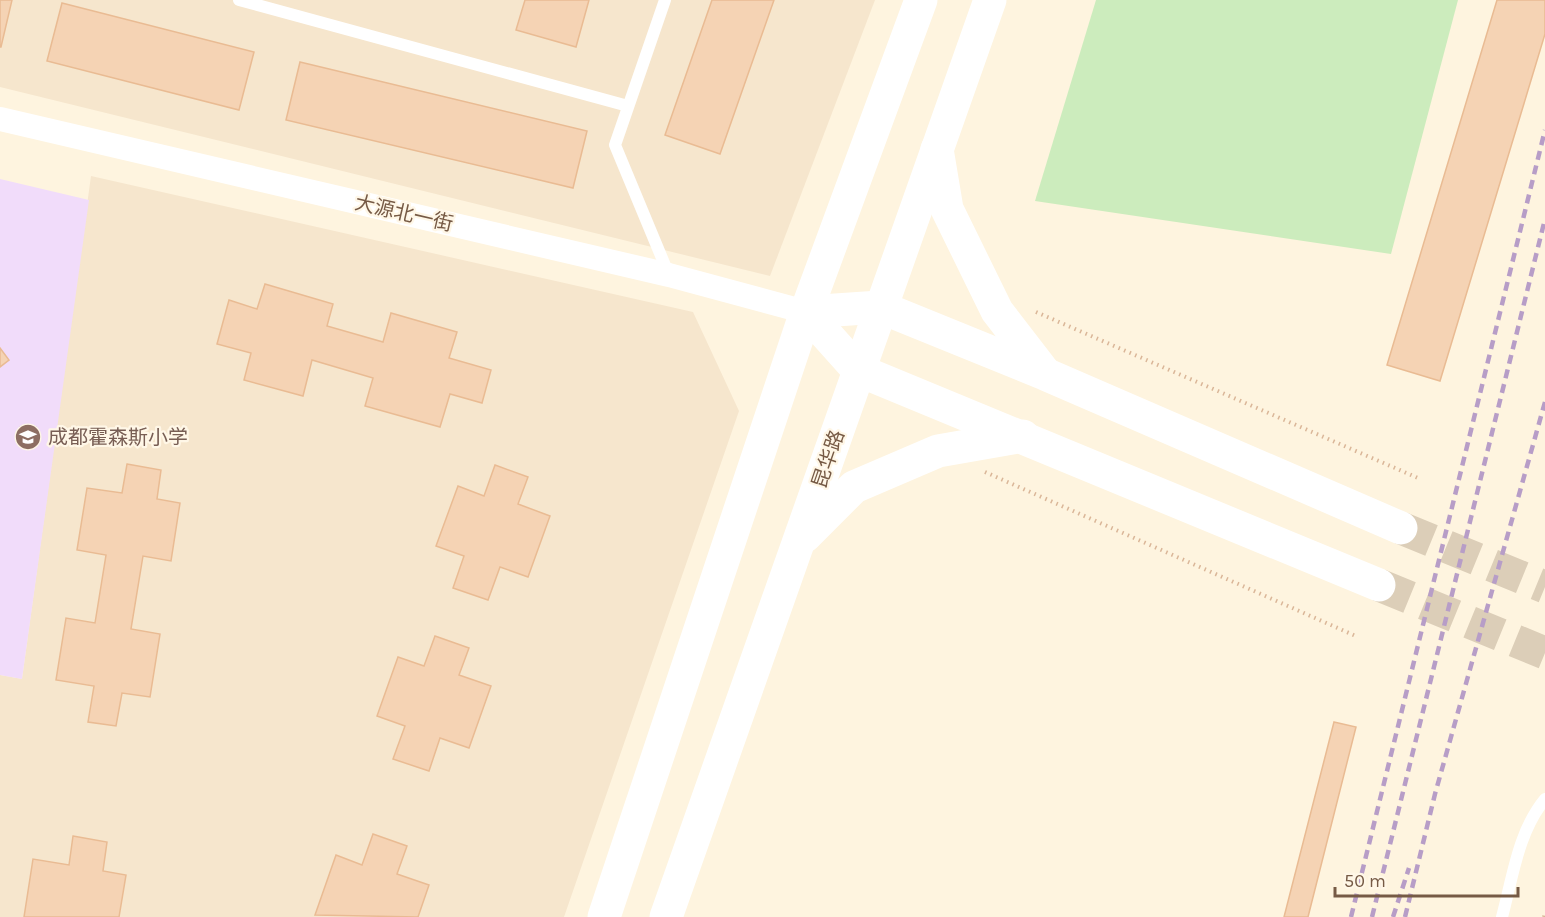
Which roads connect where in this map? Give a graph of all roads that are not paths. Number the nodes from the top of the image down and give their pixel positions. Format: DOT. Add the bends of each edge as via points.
graph roads {
  1 [pos="239,0"];
  2 [pos="665,0"];
  3 [pos="921,0"];
  4 [pos="990,0"];
  5 [pos="628,106"];
  6 [pos="0,119"];
  7 [pos="937,146"];
  8 [pos="669,275"];
  9 [pos="880,307"];
  10 [pos="807,312"];
  11 [pos="858,370"];
  12 [pos="1045,374"];
  13 [pos="1023,436"];
  14 [pos="1401,528"];
  15 [pos="800,541"];
  16 [pos="1379,585"];
  17 [pos="1545,800"];
  18 [pos="604,917"];
  19 [pos="666,917"];
  20 [pos="1502,917"];
  1 -- 5 [label="lane"];
  2 -- 5 [label="lane"];
  3 -- 10 [label="main road"];
  4 -- 7 [label="main road, 昆华路"];
  5 -- 8 [label="lane" via="615,145"];
  6 -- 8 [label="street, 大源北一街"];
  7 -- 9 [label="main road, 昆华路"];
  7 -- 12 [label="main road" via="947,209 997,311"];
  8 -- 10 [label="street, 大源北一街"];
  9 -- 10 [label="main road"];
  9 -- 11 [label="main road, 昆华路"];
  9 -- 12 [label="main road"];
  10 -- 11 [label="main road"];
  10 -- 18 [label="main road"];
  11 -- 13 [label="main road"];
  11 -- 15 [label="main road, 昆华路"];
  12 -- 14 [label="main road"];
  13 -- 15 [label="main road" via="938,451 854,487"];
  13 -- 16 [label="main road"];
  15 -- 19 [label="main road, 昆华路"];
  17 -- 20 [label="lane" via="1524,832"];
}
